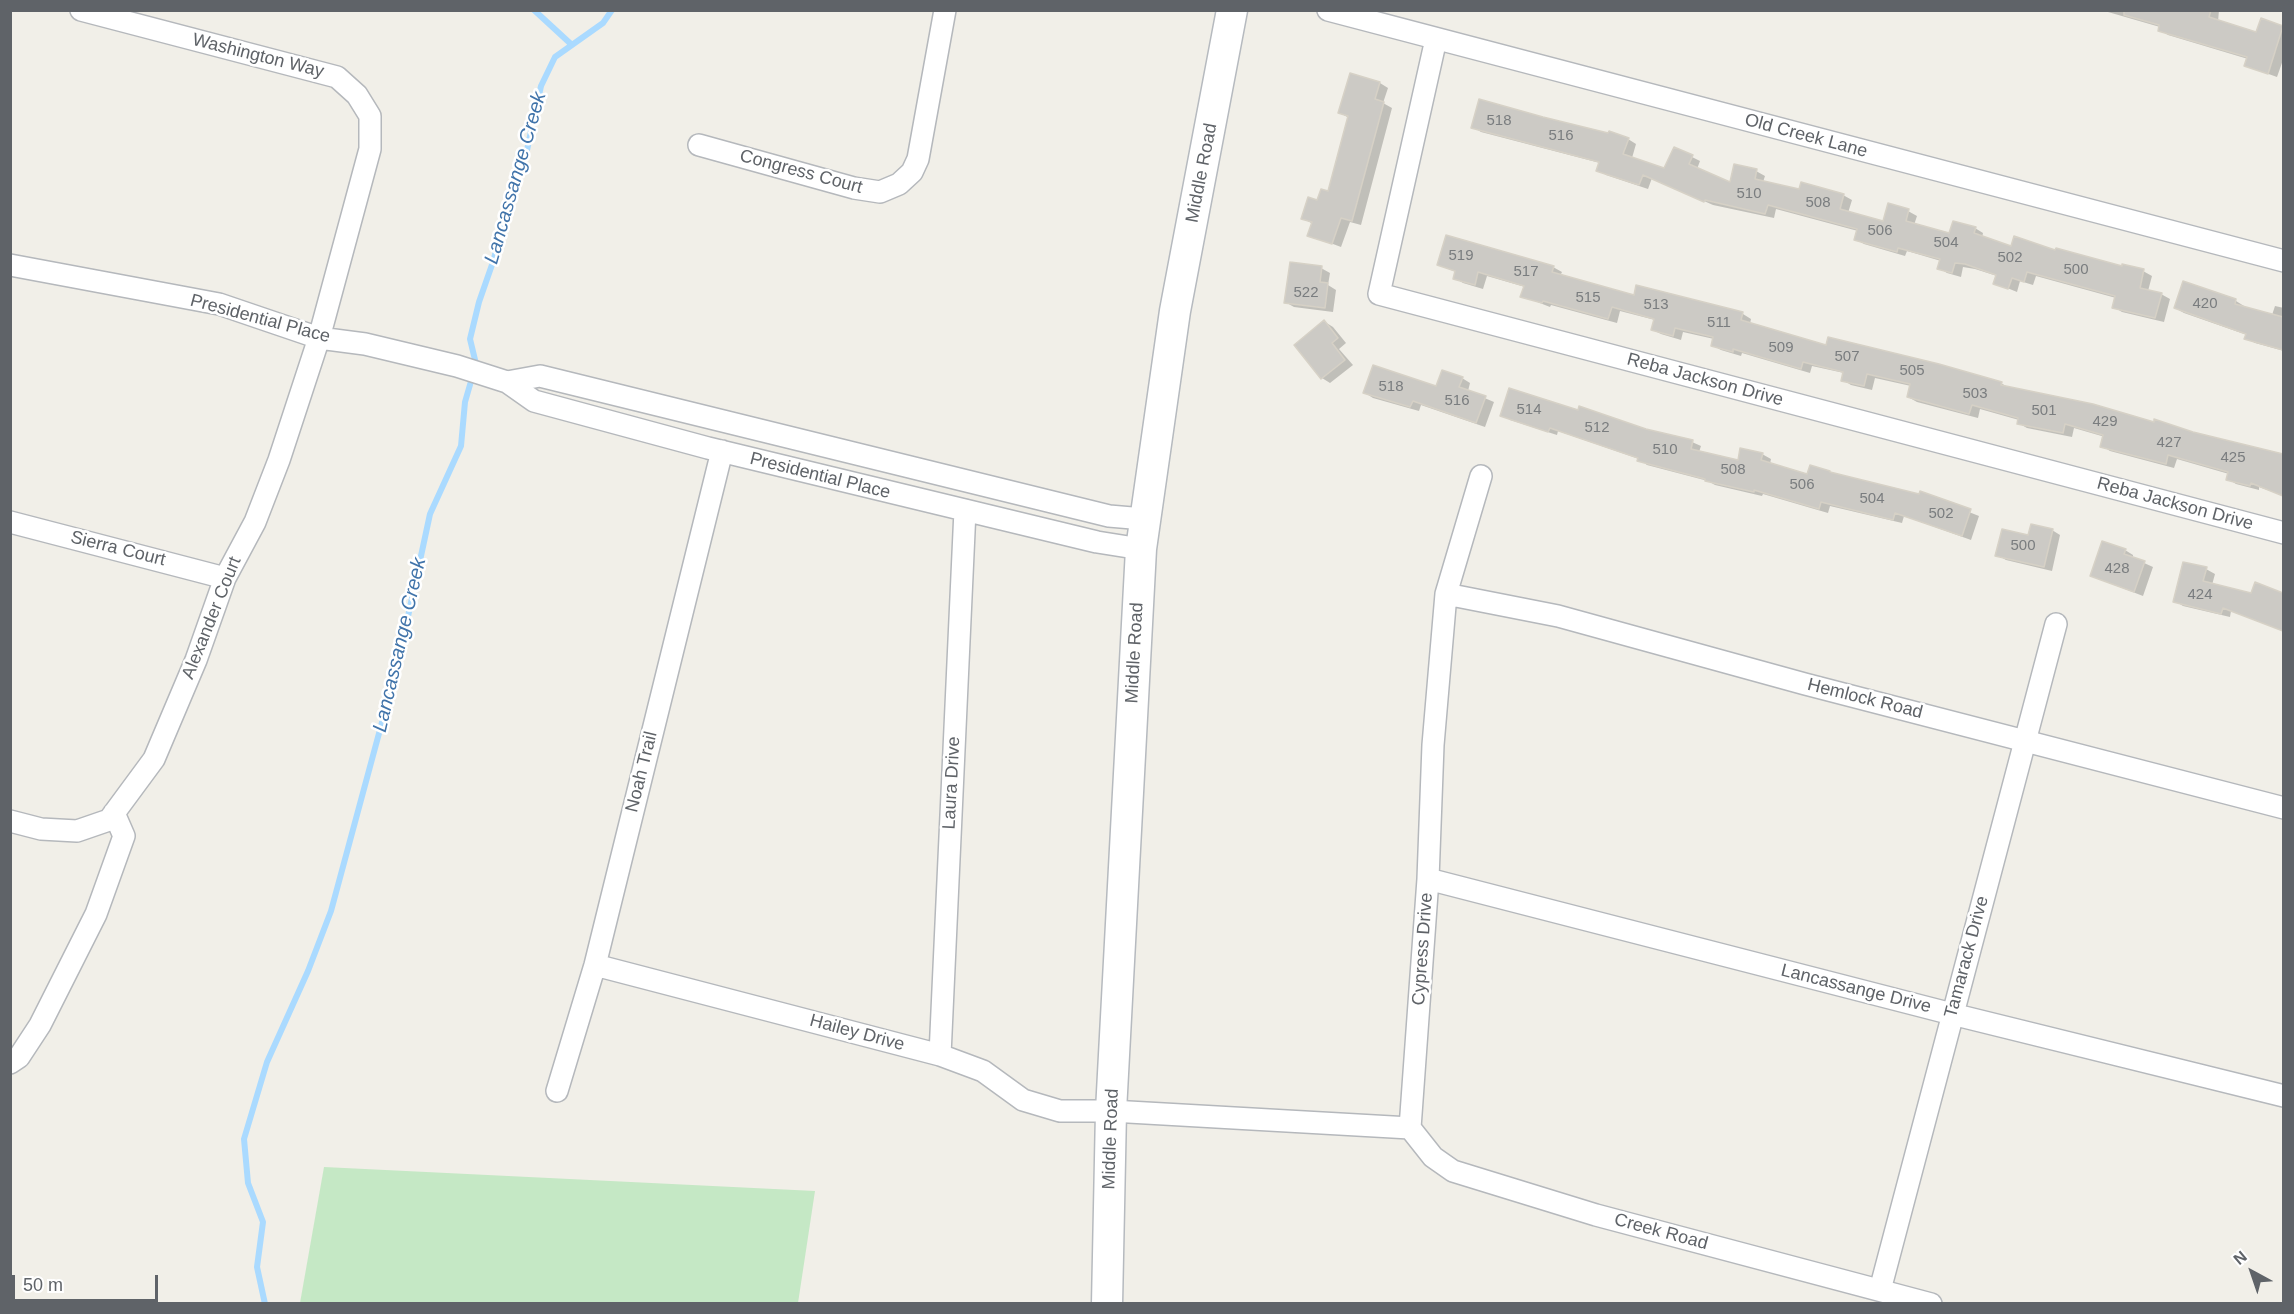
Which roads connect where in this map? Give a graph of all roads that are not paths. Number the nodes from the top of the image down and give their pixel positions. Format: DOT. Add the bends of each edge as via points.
graph roads {
  1 [pos="81,10"];
  2 [pos="945,10"];
  3 [pos="1232,10"];
  4 [pos="1328,10"];
  5 [pos="1436,39"];
  6 [pos="699,145"];
  7 [pos="2283,261"];
  8 [pos="10,265"];
  9 [pos="319,338"];
  10 [pos="497,379"];
  11 [pos="722,451"];
  12 [pos="1481,476"];
  13 [pos="965,510"];
  14 [pos="1144,519"];
  15 [pos="10,522"];
  16 [pos="2283,532"];
  17 [pos="1141,549"];
  18 [pos="225,578"];
  19 [pos="1446,594"];
  20 [pos="2056,624"];
  21 [pos="2025,741"];
  22 [pos="2283,808"];
  23 [pos="112,816"];
  24 [pos="10,821"];
  25 [pos="1428,879"];
  26 [pos="595,965"];
  27 [pos="1952,1014"];
  28 [pos="940,1055"];
  29 [pos="10,1063"];
  30 [pos="557,1091"];
  31 [pos="2283,1096"];
  32 [pos="1111,1111"];
  33 [pos="1410,1128"];
  34 [pos="1880,1290"];
  35 [pos="1107,1304"];
  36 [pos="1931,1304"];
  1 -- 9 [label="street, Washington Way" via="337,77 357,95 370,116 370,149"];
  2 -- 6 [label="street, Congress Court" via="918,159 912,172 899,184 880,192 854,188"];
  3 -- 14 [label="main road, Middle Road" via="1175,311"];
  4 -- 5 [label="street, Old Creek Lane"];
  5 -- 7 [label="street, Old Creek Lane"];
  5 -- 16 [label="street, Reba Jackson Drive" via="1379,294"];
  8 -- 9 [label="street, Presidential Place" via="219,304"];
  9 -- 10 [label="street, Presidential Place" via="365,344"];
  9 -- 18 [label="street, Alexander Court" via="259,512"];
  10 -- 11 [label="street, Presidential Place" via="534,401"];
  10 -- 14 [label="street, Presidential Place" via="540,376 1109,516"];
  11 -- 13 [label="street, Presidential Place"];
  11 -- 26 [label="street, Noah Trail"];
  12 -- 19 [label="street, Cypress Drive"];
  13 -- 17 [label="street, Presidential Place"];
  13 -- 28 [label="street, Laura Drive"];
  14 -- 17 [label="main road, Middle Road"];
  15 -- 18 [label="street, Sierra Court"];
  17 -- 32 [label="main road, Middle Road"];
  18 -- 23 [label="street, Alexander Court" via="154,759"];
  19 -- 21 [label="street, Hemlock Road" via="1558,616"];
  19 -- 25 [label="street, Cypress Drive" via="1433,745"];
  20 -- 21 [label="street, Tamarack Drive"];
  21 -- 22 [label="street, Hemlock Road"];
  21 -- 27 [label="street, Tamarack Drive"];
  23 -- 24 [label="street" via="77,831 40,829"];
  23 -- 29 [label="street" via="124,836 96,914 40,1024 19,1057"];
  25 -- 27 [label="street, Lancassange Drive"];
  25 -- 33 [label="street, Cypress Drive"];
  26 -- 28 [label="street, Hailey Drive"];
  26 -- 30 [label="street, Noah Trail"];
  27 -- 31 [label="street, Lancassange Drive"];
  27 -- 34 [label="street, Tamarack Drive"];
  28 -- 32 [label="street, Hailey Drive" via="983,1071 1023,1100 1060,1111"];
  32 -- 33 [label="street"];
  32 -- 35 [label="main road, Middle Road"];
  33 -- 34 [label="street, Creek Road" via="1433,1156 1453,1171 1596,1215"];
  34 -- 36 [label="street, Creek Road"];
}
